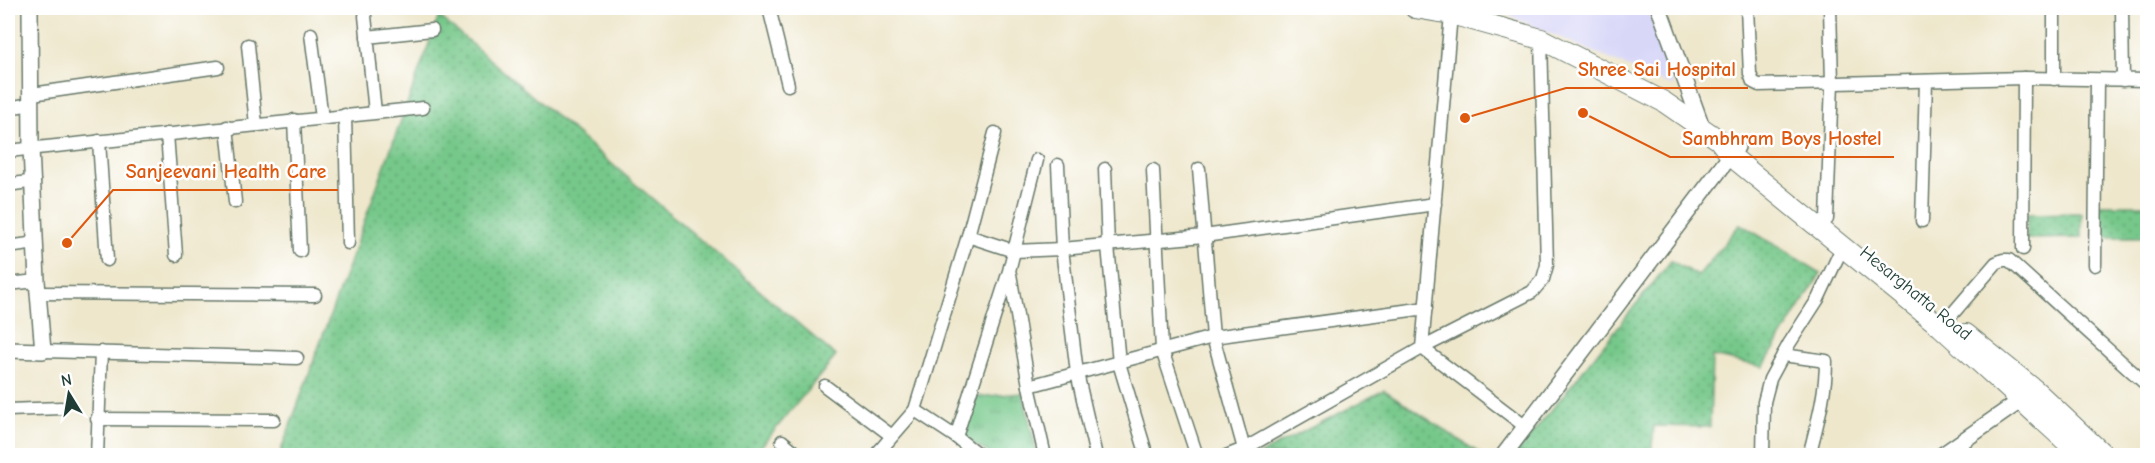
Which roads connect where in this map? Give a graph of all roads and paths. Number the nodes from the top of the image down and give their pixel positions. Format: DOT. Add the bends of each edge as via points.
graph roads {
  1 [pos="30,8"];
  2 [pos="769,8"];
  3 [pos="1415,8"];
  4 [pos="1659,8"];
  5 [pos="1748,8"];
  6 [pos="1830,8"];
  7 [pos="2054,8"];
  8 [pos="2122,8"];
  9 [pos="1451,14"];
  10 [pos="365,16"];
  11 [pos="432,30"];
  12 [pos="311,34"];
  13 [pos="367,37"];
  14 [pos="1541,39"];
  15 [pos="248,45"];
  16 [pos="218,67"];
  17 [pos="2024,78"];
  18 [pos="2054,79"];
  19 [pos="2097,80"];
  20 [pos="2123,80"];
  21 [pos="2148,80"];
  22 [pos="1926,81"];
  23 [pos="1832,82"];
  24 [pos="788,85"];
  25 [pos="31,99"];
  26 [pos="8,108"];
  27 [pos="423,108"];
  28 [pos="375,112"];
  29 [pos="345,115"];
  30 [pos="322,118"];
  31 [pos="294,120"];
  32 [pos="256,125"];
  33 [pos="227,127"];
  34 [pos="1702,127"];
  35 [pos="995,133"];
  36 [pos="167,134"];
  37 [pos="99,141"];
  38 [pos="31,148"];
  39 [pos="1729,148"];
  40 [pos="8,151"];
  41 [pos="1037,160"];
  42 [pos="1058,165"];
  43 [pos="1105,169"];
  44 [pos="1153,170"];
  45 [pos="1199,170"];
  46 [pos="33,181"];
  47 [pos="8,185"];
  48 [pos="235,202"];
  49 [pos="1435,204"];
  50 [pos="1922,221"];
  51 [pos="1822,223"];
  52 [pos="968,236"];
  53 [pos="1204,236"];
  54 [pos="1157,241"];
  55 [pos="36,243"];
  56 [pos="348,243"];
  57 [pos="1108,246"];
  58 [pos="8,248"];
  59 [pos="1842,248"];
  60 [pos="1062,249"];
  61 [pos="2023,249"];
  62 [pos="300,251"];
  63 [pos="1014,251"];
  64 [pos="176,255"];
  65 [pos="107,260"];
  66 [pos="2095,265"];
  67 [pos="1009,271"];
  68 [pos="8,284"];
  69 [pos="38,287"];
  70 [pos="315,295"];
  71 [pos="1426,308"];
  72 [pos="1948,319"];
  73 [pos="1213,337"];
  74 [pos="1422,348"];
  75 [pos="8,350"];
  76 [pos="1162,350"];
  77 [pos="43,351"];
  78 [pos="101,352"];
  79 [pos="1783,355"];
  80 [pos="297,358"];
  81 [pos="1119,363"];
  82 [pos="1077,372"];
  83 [pos="825,386"];
  84 [pos="1029,386"];
  85 [pos="2148,386"];
  86 [pos="2028,396"];
  87 [pos="61,408"];
  88 [pos="8,410"];
  89 [pos="915,410"];
  90 [pos="97,419"];
  91 [pos="274,420"];
  92 [pos="1526,427"];
  93 [pos="892,436"];
  94 [pos="956,437"];
  95 [pos="782,441"];
  96 [pos="1244,450"];
  97 [pos="97,456"];
  98 [pos="800,456"];
  99 [pos="875,456"];
  100 [pos="980,456"];
  101 [pos="1045,456"];
  102 [pos="1096,456"];
  103 [pos="1147,456"];
  104 [pos="1197,456"];
  105 [pos="1226,456"];
  106 [pos="1503,456"];
  107 [pos="1763,456"];
  108 [pos="1809,456"];
  109 [pos="1941,456"];
  110 [pos="2082,456"];
  111 [pos="2105,456"];
  1 -- 25 [label="street"];
  2 -- 24 [label="street"];
  3 -- 9 [label="main road, Hesarghatta Road"];
  4 -- 34 [label="street"];
  5 -- 23 [label="street" via="1753,82"];
  6 -- 23 [label="street"];
  7 -- 18 [label="street"];
  8 -- 20 [label="street"];
  9 -- 14 [label="main road, Hesarghatta Road"];
  9 -- 49 [label="street"];
  10 -- 13 [label="street"];
  11 -- 13 [label="street"];
  12 -- 30 [label="street"];
  13 -- 28 [label="street"];
  14 -- 34 [label="main road, Hesarghatta Road" via="1664,102"];
  14 -- 74 [label="street" via="1547,265 1543,279 1532,292"];
  15 -- 32 [label="street"];
  16 -- 25 [label="street"];
  17 -- 18 [label="street"];
  17 -- 22 [label="street"];
  17 -- 61 [label="street"];
  18 -- 19 [label="street"];
  19 -- 20 [label="street"];
  19 -- 66 [label="street"];
  20 -- 21 [label="street"];
  22 -- 23 [label="street"];
  22 -- 50 [label="street"];
  23 -- 51 [label="street"];
  25 -- 26 [label="street"];
  25 -- 38 [label="street"];
  27 -- 28 [label="street"];
  28 -- 29 [label="street"];
  29 -- 30 [label="street"];
  29 -- 56 [label="street"];
  30 -- 31 [label="street"];
  31 -- 32 [label="street"];
  31 -- 62 [label="street"];
  32 -- 33 [label="street"];
  33 -- 36 [label="street"];
  33 -- 48 [label="street"];
  34 -- 39 [label="main road, Hesarghatta Road"];
  35 -- 52 [label="street"];
  36 -- 37 [label="street"];
  36 -- 64 [label="street"];
  37 -- 38 [label="street"];
  37 -- 65 [label="street"];
  38 -- 40 [label="street"];
  38 -- 46 [label="street"];
  39 -- 51 [label="main road, Hesarghatta Road"];
  39 -- 92 [label="street"];
  41 -- 63 [label="street"];
  42 -- 60 [label="street"];
  43 -- 57 [label="street"];
  44 -- 54 [label="street"];
  45 -- 53 [label="street"];
  46 -- 47 [label="street"];
  46 -- 55 [label="street"];
  49 -- 53 [label="street"];
  49 -- 71 [label="street"];
  51 -- 59 [label="main road, Hesarghatta Road"];
  51 -- 72 [label="main road, Hesarghatta Road"];
  52 -- 63 [label="street"];
  52 -- 89 [label="street"];
  53 -- 54 [label="street"];
  53 -- 73 [label="street"];
  54 -- 57 [label="street"];
  54 -- 76 [label="street"];
  55 -- 58 [label="street"];
  55 -- 69 [label="street"];
  57 -- 60 [label="street"];
  57 -- 81 [label="street"];
  59 -- 79 [label="street" via="1818,299"];
  59 -- 86 [label="main road, Hesarghatta Road"];
  60 -- 63 [label="street"];
  60 -- 82 [label="street"];
  63 -- 67 [label="street"];
  67 -- 84 [label="street"];
  67 -- 94 [label="street"];
  68 -- 69 [label="street"];
  69 -- 70 [label="street"];
  69 -- 77 [label="street"];
  71 -- 73 [label="street"];
  71 -- 74 [label="street"];
  72 -- 85 [label="street" via="1996,263 2009,260"];
  72 -- 86 [label="main road, Hesarghatta Road"];
  73 -- 76 [label="street"];
  73 -- 96 [label="street"];
  74 -- 92 [label="street"];
  74 -- 96 [label="street"];
  75 -- 77 [label="street"];
  76 -- 81 [label="street"];
  76 -- 104 [label="street"];
  77 -- 78 [label="street"];
  78 -- 80 [label="street"];
  78 -- 90 [label="street"];
  79 -- 107 [label="street" via="1770,379 1764,402"];
  79 -- 108 [label="street" via="1826,361 1822,407"];
  81 -- 82 [label="street"];
  81 -- 103 [label="street"];
  82 -- 84 [label="street"];
  82 -- 102 [label="street"];
  83 -- 93 [label="street"];
  84 -- 101 [label="street"];
  86 -- 109 [label="street"];
  86 -- 110 [label="main road, Hesarghatta Road"];
  86 -- 111 [label="main road, Hesarghatta Road"];
  87 -- 88 [label="street"];
  89 -- 93 [label="street"];
  89 -- 94 [label="street"];
  90 -- 91 [label="street"];
  90 -- 97 [label="street"];
  92 -- 106 [label="street"];
  93 -- 99 [label="street"];
  94 -- 100 [label="street"];
  95 -- 98 [label="street"];
  96 -- 105 [label="street"];
}
